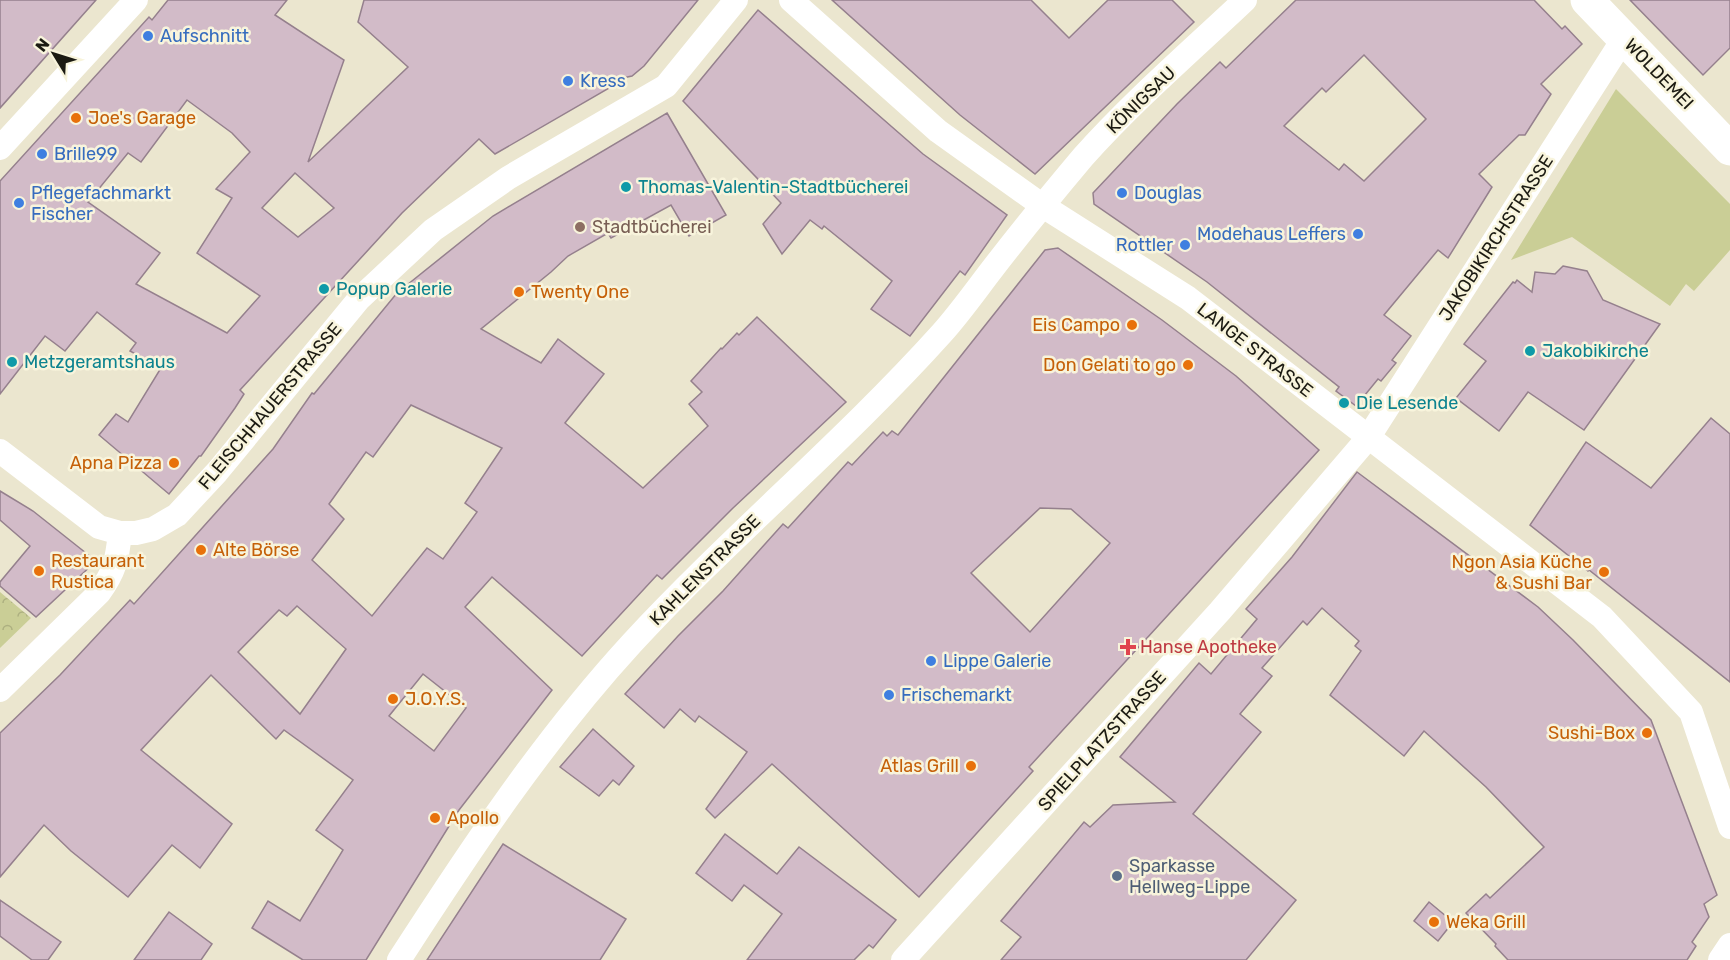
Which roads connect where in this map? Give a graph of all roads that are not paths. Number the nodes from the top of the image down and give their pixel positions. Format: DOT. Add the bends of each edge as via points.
graph roads {
  1 [pos="136,0"];
  2 [pos="736,0"];
  3 [pos="791,0"];
  4 [pos="1245,0"];
  5 [pos="1587,0"];
  6 [pos="1624,38"];
  7 [pos="0,148"];
  8 [pos="1730,149"];
  9 [pos="1042,206"];
  10 [pos="1368,438"];
  11 [pos="0,451"];
  12 [pos="120,533"];
  13 [pos="0,690"];
  14 [pos="1729,823"];
  15 [pos="1730,945"];
  16 [pos="399,960"];
  17 [pos="903,960"];
  18 [pos="1720,960"];
  1 -- 7 [label="street"];
  2 -- 12 [label="street, FLEISCHHAUERSTRASSE" via="666,87 508,178 433,230 359,299 177,515 153,529"];
  3 -- 9 [label="street, LANGE STRASSE" via="938,131"];
  4 -- 9 [label="street, KÖNIGSAU" via="1128,111"];
  5 -- 6 [label="street, WOLDEMEI"];
  6 -- 8 [label="street, WOLDEMEI"];
  6 -- 10 [label="street, JAKOBIKIRCHSTRASSE"];
  9 -- 10 [label="street, LANGE STRASSE" via="1188,298"];
  9 -- 16 [label="street, KAHLENSTRASSE" via="943,332 629,646 484,829"];
  10 -- 14 [label="street, LANGE STRASSE" via="1602,617 1691,712"];
  10 -- 17 [label="street, SPIELPLATZSTRASSE" via="1220,611"];
  11 -- 12 [label="street" via="99,527"];
  12 -- 13 [label="street" via="112,574 99,593"];
  15 -- 18 [label="street"];
}
